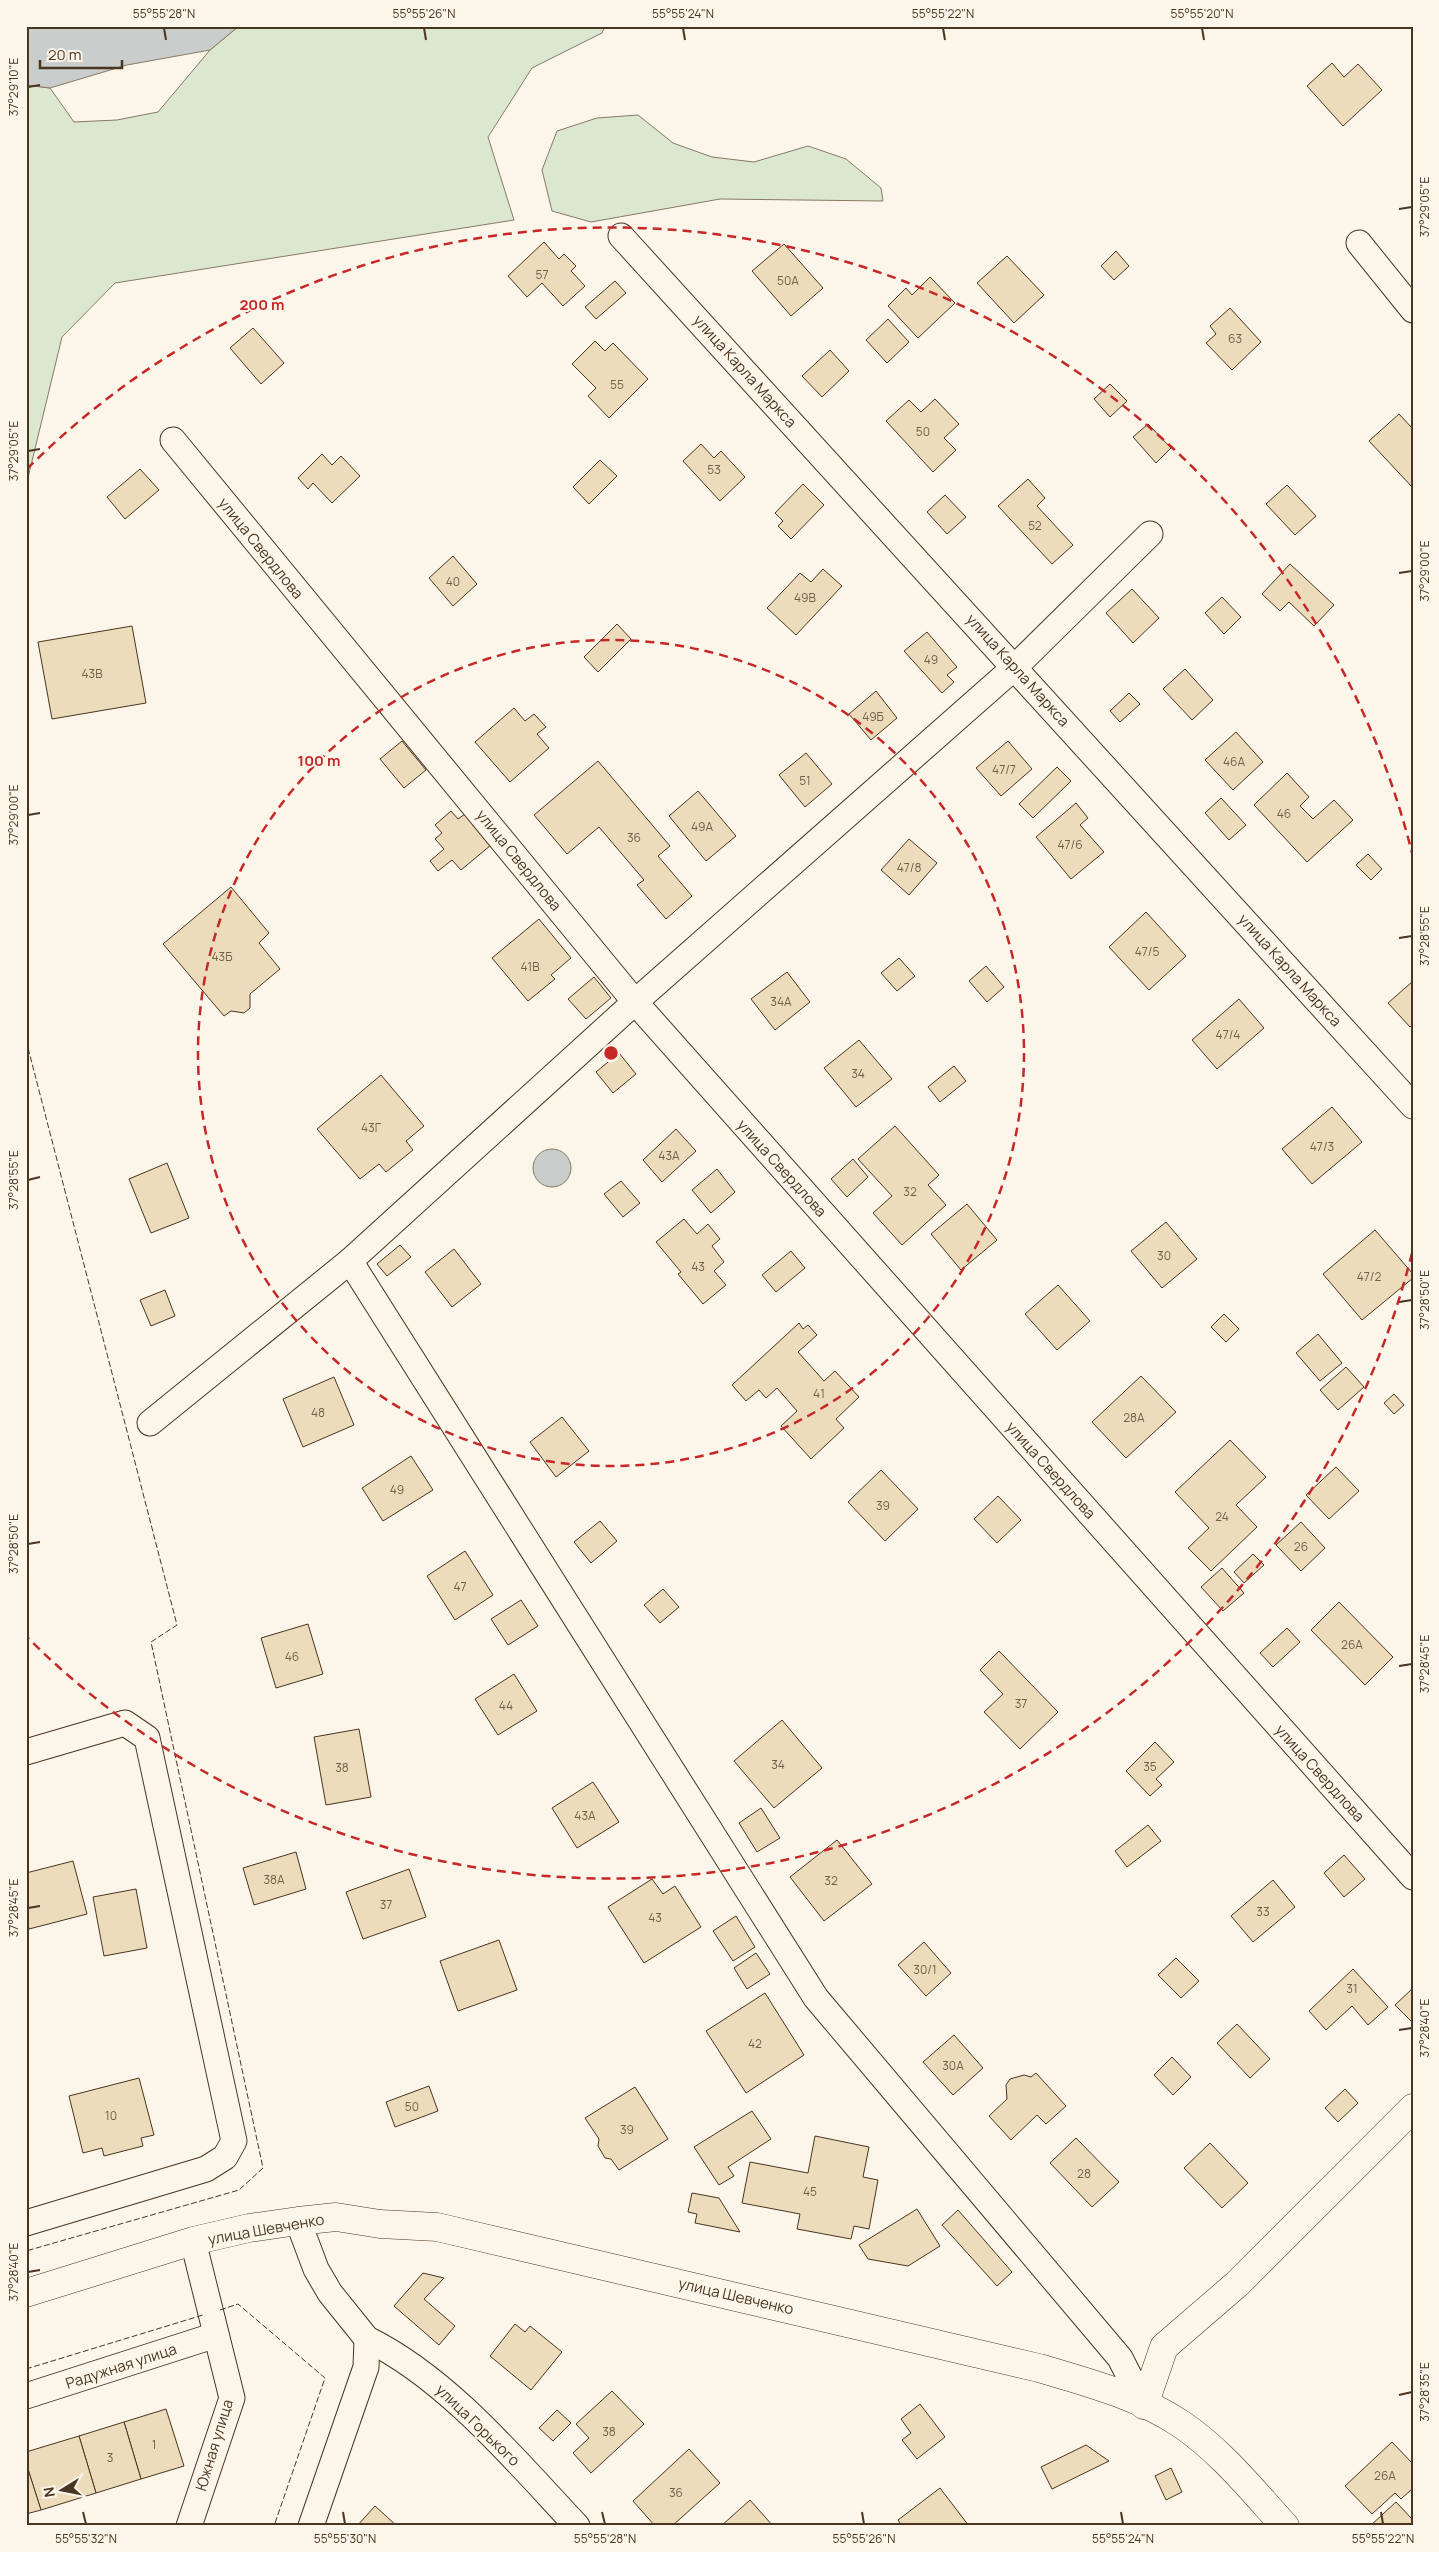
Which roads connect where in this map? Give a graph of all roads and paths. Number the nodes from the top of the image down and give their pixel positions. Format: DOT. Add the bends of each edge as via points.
graph roads {
  1 [pos="621,236"];
  2 [pos="1359,243"];
  3 [pos="1413,310"];
  4 [pos="173,440"];
  5 [pos="1150,534"];
  6 [pos="1015,667"];
  7 [pos="635,1002"];
  8 [pos="1413,1106"];
  9 [pos="350,1261"];
  10 [pos="150,1423"];
  11 [pos="26,1752"];
  12 [pos="1413,1878"];
  13 [pos="1413,2108"];
  14 [pos="298,2220"];
  15 [pos="26,2223"];
  16 [pos="193,2241"];
  17 [pos="26,2292"];
  18 [pos="216,2336"];
  19 [pos="367,2339"];
  20 [pos="26,2396"];
  21 [pos="1144,2405"];
  22 [pos="188,2526"];
  23 [pos="311,2526"];
  24 [pos="577,2526"];
  25 [pos="1285,2526"];
  1 -- 6 [label="street, улица Карла Маркса"];
  2 -- 3 [label="street"];
  4 -- 7 [label="street, улица Свердлова"];
  5 -- 6 [label="street"];
  6 -- 7 [label="street"];
  6 -- 8 [label="street, улица Карла Маркса"];
  7 -- 9 [label="street"];
  7 -- 12 [label="street, улица Свердлова"];
  9 -- 10 [label="street"];
  9 -- 21 [label="street" via="816,1998 1120,2358"];
  11 -- 15 [label="street" via="125,1723 147,1738 234,2141 225,2157 206,2169"];
  13 -- 21 [label="main road" via="1237,2284 1164,2347"];
  14 -- 16 [label="main road, улица Шевченко"];
  14 -- 19 [label="street" via="316,2269 330,2293"];
  14 -- 21 [label="main road, улица Шевченко" via="336,2217 380,2224 437,2227 520,2244 1039,2368 1096,2385"];
  16 -- 17 [label="main road, улица Шевченко"];
  16 -- 18 [label="street, Южная улица"];
  18 -- 20 [label="street, Радужная улица"];
  18 -- 22 [label="street, Южная улица" via="232,2398"];
  19 -- 23 [label="street" via="366,2367"];
  19 -- 24 [label="street, улица Горького" via="395,2352 429,2378 498,2442"];
  21 -- 25 [label="main road, улица Шевченко" via="1180,2424 1221,2456"];
}
